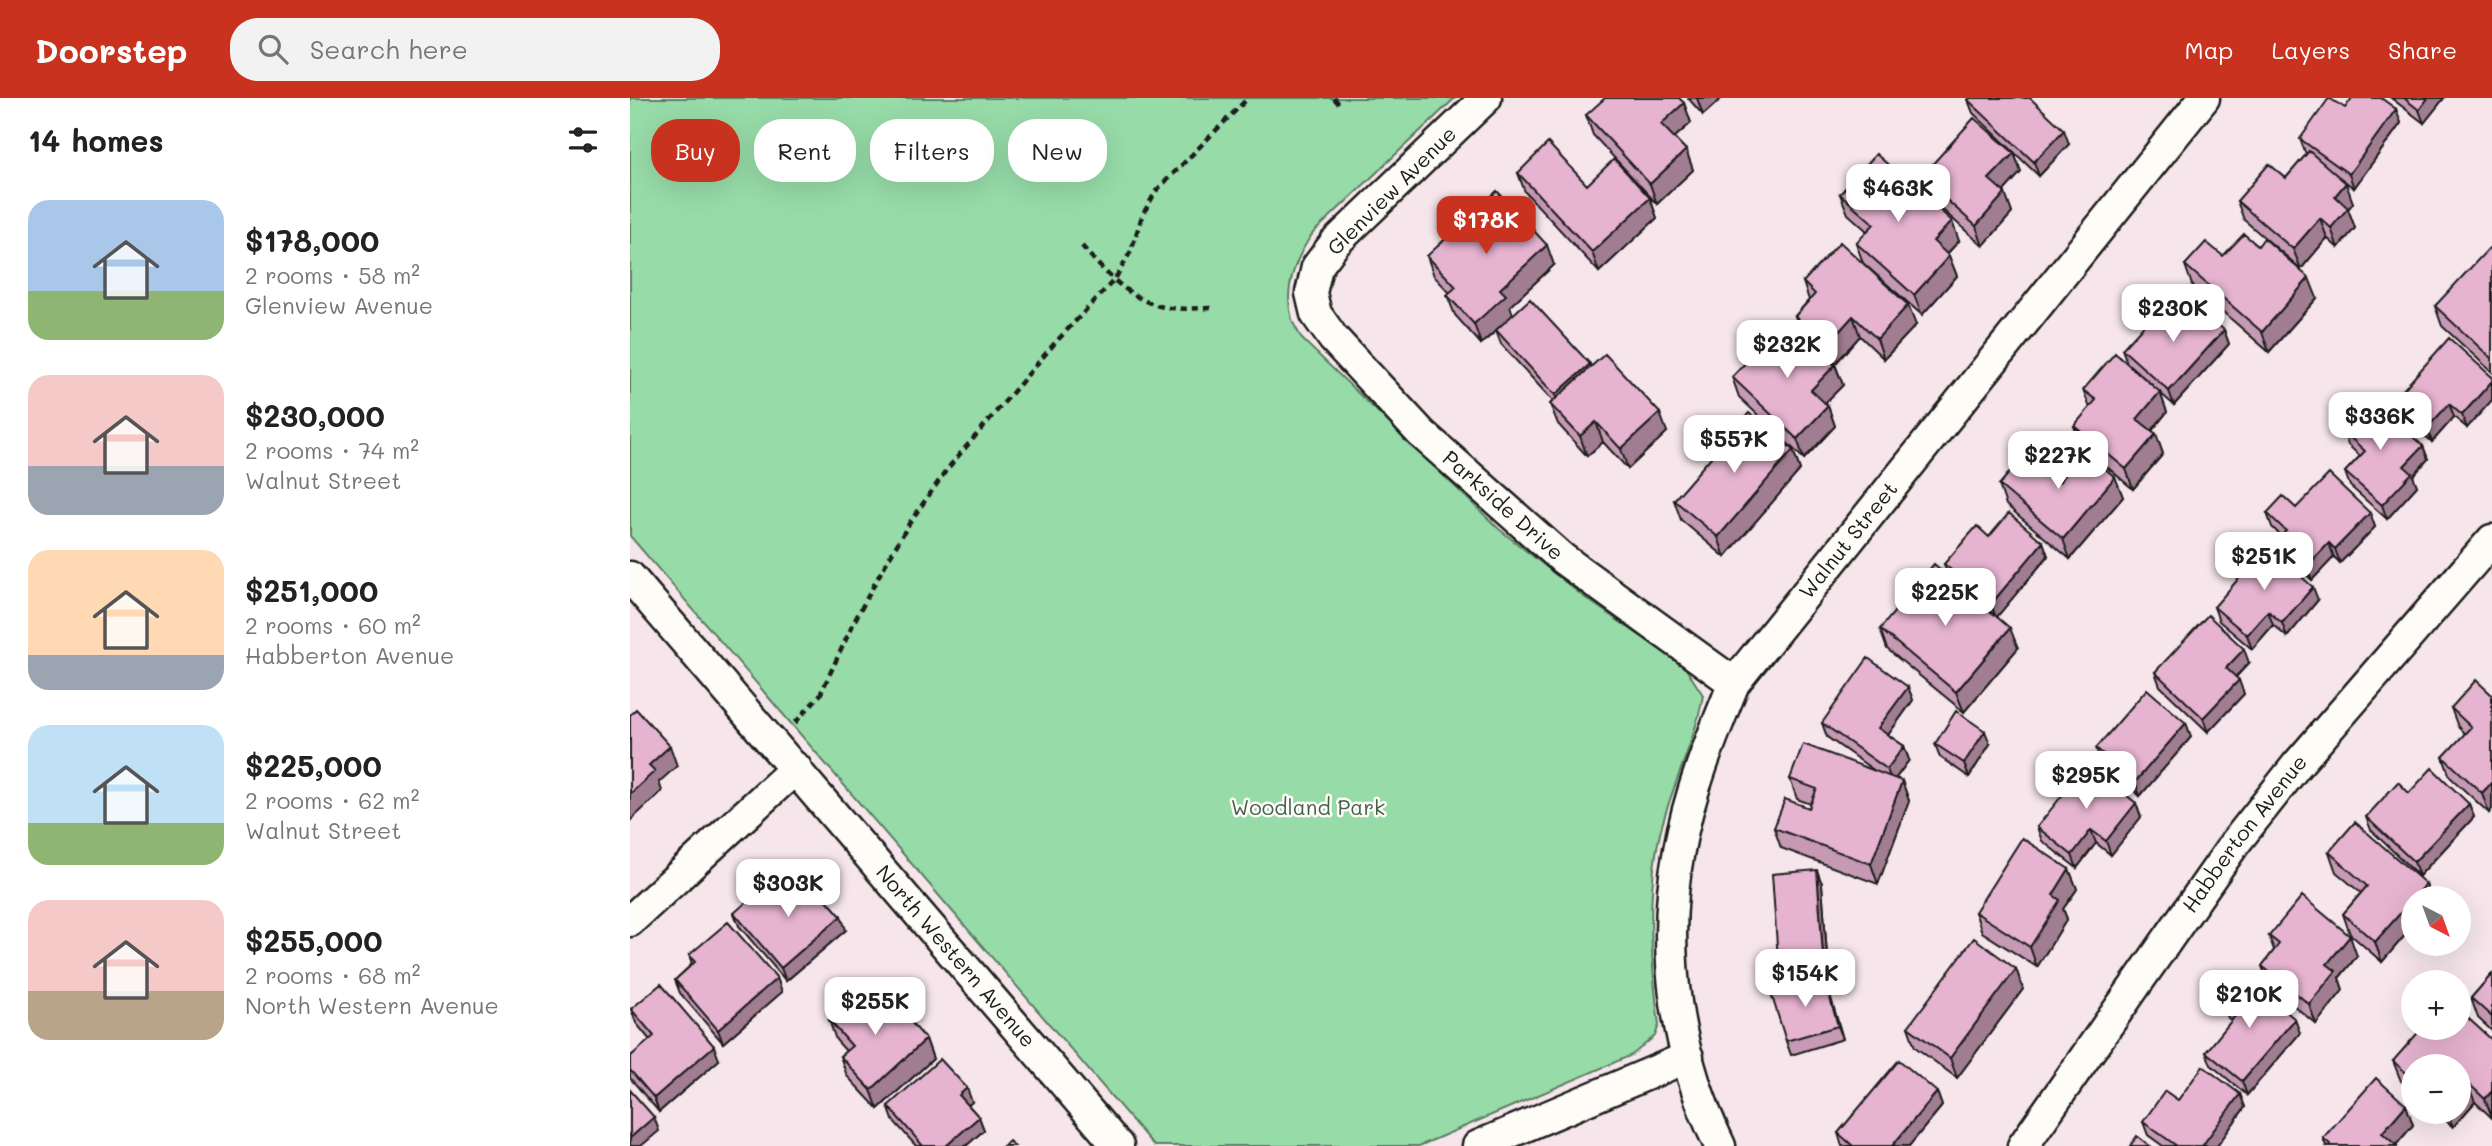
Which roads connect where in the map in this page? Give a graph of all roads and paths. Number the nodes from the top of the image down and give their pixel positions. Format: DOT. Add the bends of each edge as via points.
graph roads {
  1 [pos="1248,98"];
  2 [pos="1334,98"];
  3 [pos="1486,98"];
  4 [pos="2204,98"];
  5 [pos="1339,104"];
  6 [pos="1082,246"];
  7 [pos="1115,279"];
  8 [pos="1311,293"];
  9 [pos="1213,308"];
  10 [pos="2492,540"];
  11 [pos="630,577"];
  12 [pos="1734,682"];
  13 [pos="773,743"];
  14 [pos="796,768"];
  15 [pos="630,921"];
  16 [pos="1688,1057"];
  17 [pos="1118,1146"];
  18 [pos="1478,1146"];
  19 [pos="1720,1146"];
  20 [pos="2023,1146"];
  1 -- 7 [label="path" via="1156,191"];
  2 -- 5 [label="path"];
  3 -- 8 [label="street, Glenview Avenue" via="1335,243 1317,267"];
  4 -- 12 [label="street, Walnut Street"];
  6 -- 7 [label="path"];
  7 -- 9 [label="path" via="1152,304"];
  7 -- 13 [label="path" via="948,468 881,572 820,695"];
  8 -- 12 [label="street, Parkside Drive" via="1316,314 1334,338 1421,433 1563,559"];
  10 -- 20 [label="street, Habberton Avenue" via="2235,843"];
  11 -- 13 [label="street, North Western Avenue"];
  12 -- 16 [label="street, Walnut Street" via="1693,792 1679,850 1672,967 1677,1018"];
  13 -- 14 [label="street, North Western Avenue"];
  14 -- 15 [label="street"];
  14 -- 17 [label="street, North Western Avenue"];
  16 -- 18 [label="street"];
  16 -- 19 [label="street"];
}
